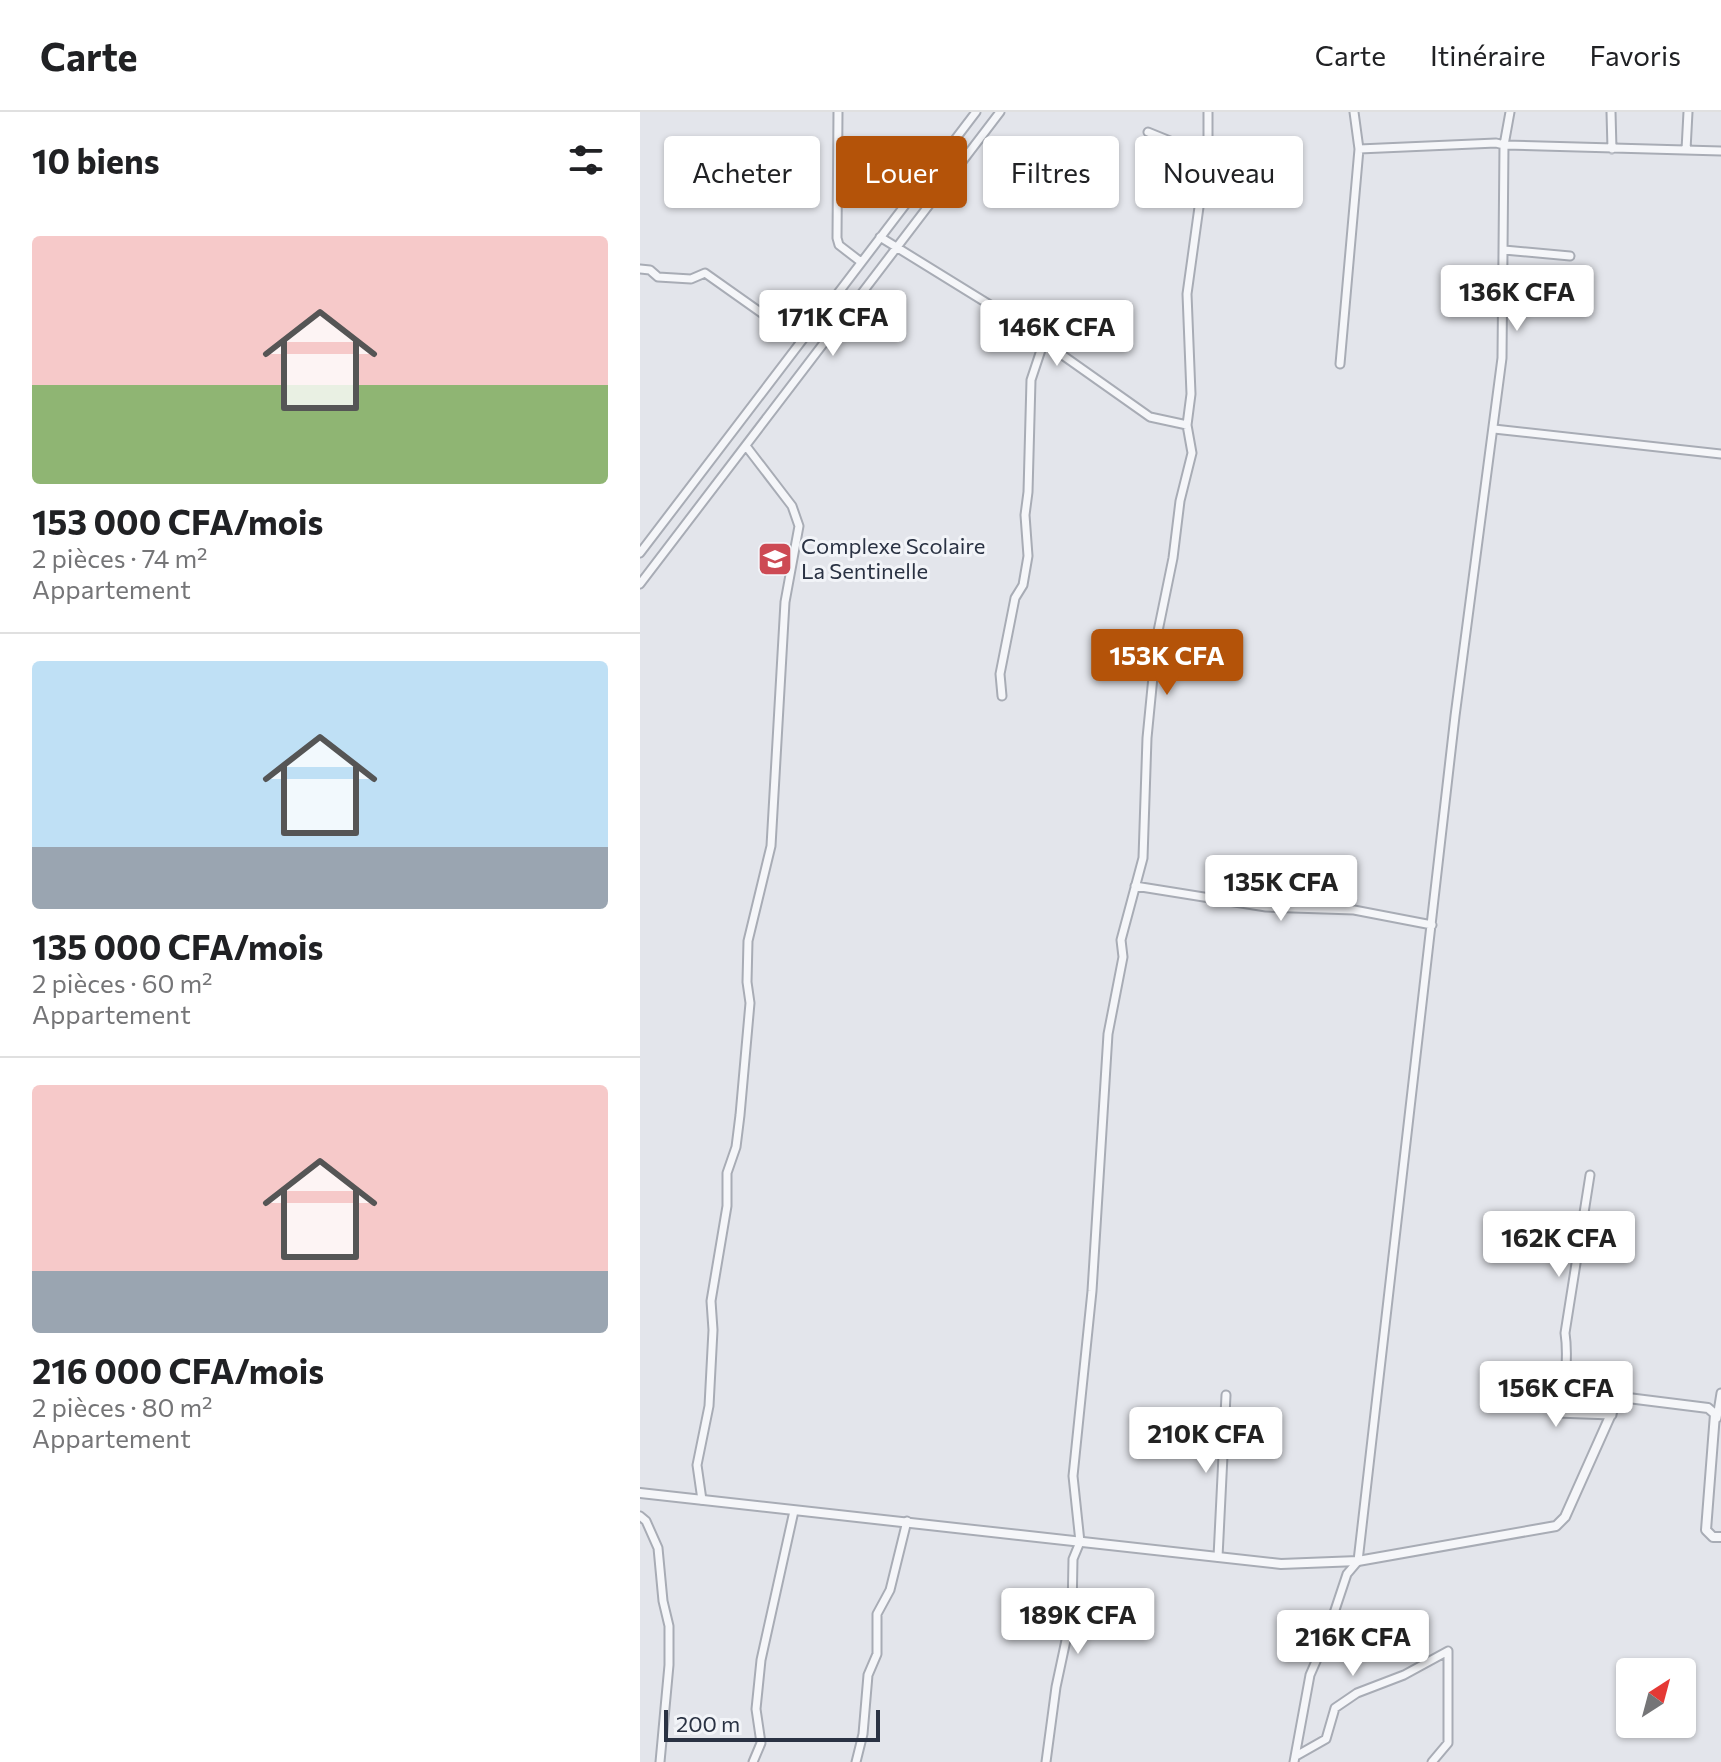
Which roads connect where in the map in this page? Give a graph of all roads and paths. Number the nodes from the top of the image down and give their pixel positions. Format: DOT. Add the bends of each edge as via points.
graph roads {
  1 [pos="838,112"];
  2 [pos="976,112"];
  3 [pos="1000,112"];
  4 [pos="1208,112"];
  5 [pos="1354,112"];
  6 [pos="1510,112"];
  7 [pos="1611,112"];
  8 [pos="1688,112"];
  9 [pos="1148,132"];
  10 [pos="1158,136"];
  11 [pos="1208,136"];
  12 [pos="1504,145"];
  13 [pos="1359,149"];
  14 [pos="1612,149"];
  15 [pos="1686,150"];
  16 [pos="1721,151"];
  17 [pos="1199,208"];
  18 [pos="880,237"];
  19 [pos="896,249"];
  20 [pos="1504,250"];
  21 [pos="1570,256"];
  22 [pos="861,262"];
  23 [pos="640,269"];
  24 [pos="801,341"];
  25 [pos="1044,341"];
  26 [pos="1340,364"];
  27 [pos="1187,425"];
  28 [pos="1494,429"];
  29 [pos="746,446"];
  30 [pos="1721,454"];
  31 [pos="640,553"];
  32 [pos="640,584"];
  33 [pos="1002,696"];
  34 [pos="1135,886"];
  35 [pos="1432,925"];
  36 [pos="1590,1175"];
  37 [pos="1721,1393"];
  38 [pos="1226,1395"];
  39 [pos="1612,1415"];
  40 [pos="1717,1418"];
  41 [pos="640,1493"];
  42 [pos="702,1500"];
  43 [pos="794,1511"];
  44 [pos="640,1516"];
  45 [pos="907,1521"];
  46 [pos="1721,1537"];
  47 [pos="1080,1542"];
  48 [pos="1218,1557"];
  49 [pos="1358,1561"];
  50 [pos="1295,1759"];
  51 [pos="660,1762"];
  52 [pos="753,1762"];
  53 [pos="856,1762"];
  54 [pos="1046,1762"];
  55 [pos="1432,1762"];
  1 -- 22 [label="street" via="837,238"];
  2 -- 18 [label="street"];
  3 -- 19 [label="street"];
  4 -- 11 [label="street"];
  5 -- 13 [label="street"];
  6 -- 12 [label="street"];
  7 -- 14 [label="street"];
  8 -- 15 [label="street"];
  9 -- 10 [label="street"];
  12 -- 13 [label="street"];
  12 -- 14 [label="street"];
  12 -- 20 [label="street"];
  13 -- 26 [label="street"];
  14 -- 15 [label="street"];
  15 -- 16 [label="street"];
  17 -- 27 [label="street" via="1187,294"];
  18 -- 19 [label="street"];
  18 -- 22 [label="street"];
  19 -- 25 [label="street"];
  19 -- 29 [label="street"];
  20 -- 21 [label="street"];
  20 -- 28 [label="street" via="1502,358"];
  22 -- 24 [label="street"];
  23 -- 24 [label="street" via="657,277 691,279 705,273"];
  24 -- 31 [label="street"];
  25 -- 27 [label="street" via="1150,417"];
  25 -- 33 [label="street" via="1031,380 1028,556 1000,674"];
  27 -- 34 [label="street" via="1192,453 1157,636 1143,858"];
  28 -- 30 [label="street"];
  28 -- 35 [label="street"];
  29 -- 32 [label="street"];
  29 -- 42 [label="street" via="792,506 799,526 785,602 771,846 748,941 750,1003 740,1115 711,1301 709,1406 697,1465"];
  34 -- 35 [label="street" via="1266,907 1354,910"];
  34 -- 47 [label="street" via="1121,940 1123,957 1106,1056 1093,1275 1073,1476"];
  35 -- 49 [label="street"];
  36 -- 39 [label="street" via="1565,1333 1564,1379 1560,1392 1549,1401 1556,1413"];
  37 -- 40 [label="street"];
  38 -- 48 [label="street"];
  39 -- 40 [label="street" via="1616,1403 1628,1398 1708,1408"];
  39 -- 49 [label="street" via="1556,1526"];
  40 -- 46 [label="street" via="1706,1530"];
  41 -- 42 [label="street"];
  42 -- 43 [label="street"];
  43 -- 45 [label="street"];
  43 -- 52 [label="street" via="761,1660 756,1709 761,1743"];
  44 -- 51 [label="street" via="658,1548 669,1626"];
  45 -- 47 [label="street"];
  45 -- 53 [label="street" via="890,1590 877,1614 877,1654 868,1675"];
  47 -- 48 [label="street"];
  47 -- 54 [label="street" via="1073,1559 1072,1612"];
  48 -- 49 [label="street" via="1281,1564"];
  49 -- 50 [label="street" via="1347,1574 1310,1675"];
  50 -- 55 [label="street" via="1326,1739 1335,1708 1448,1651 1448,1743"];
}
